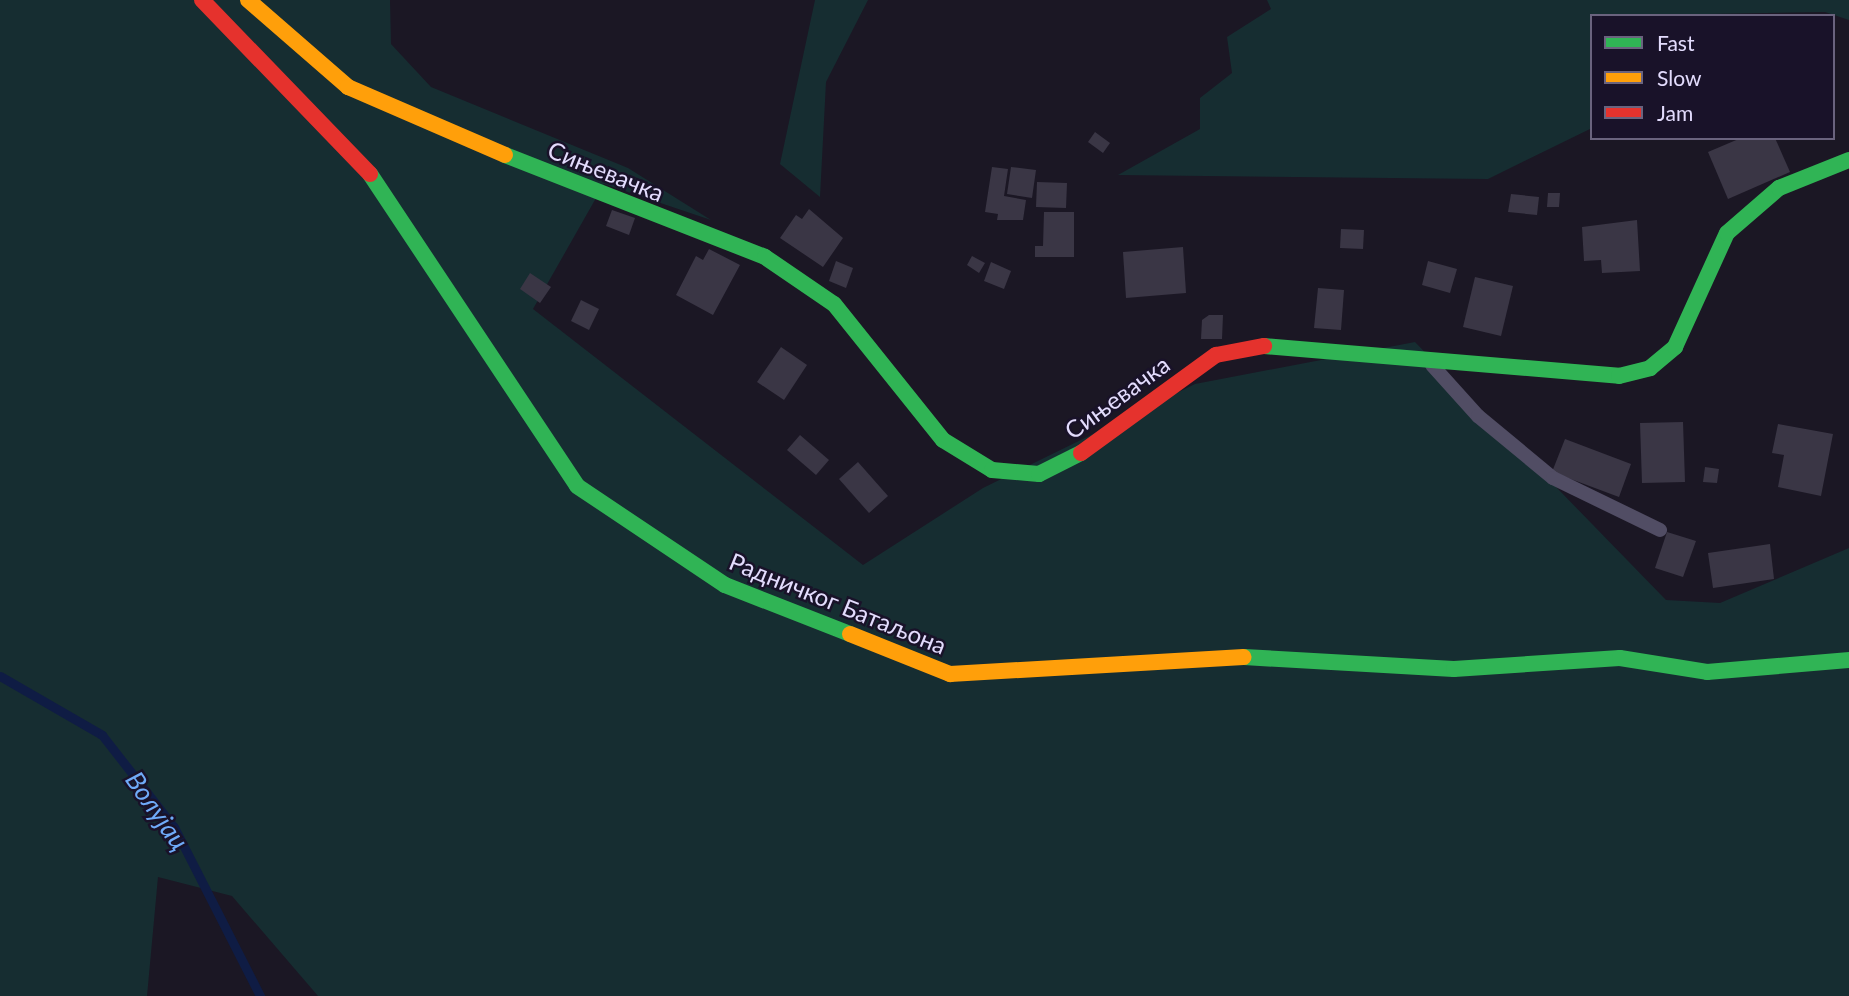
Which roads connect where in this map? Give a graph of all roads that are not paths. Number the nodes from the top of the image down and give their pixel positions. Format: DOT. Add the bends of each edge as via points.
graph roads {
  1 [pos="202,0"];
  2 [pos="248,0"];
  3 [pos="1849,160"];
  4 [pos="1424,357"];
  5 [pos="1660,530"];
  6 [pos="1849,660"];
  1 -- 6 [label="street, Радничког Батаљона" via="376,180 475,340 577,486 724,585 950,674 1259,656 1454,669 1620,658 1707,672"];
  2 -- 4 [label="street, Сињевачка" via="348,88 577,186 765,257 834,304 943,440 992,470 1039,474 1098,445 1148,400 1216,355 1281,343"];
  3 -- 4 [label="street, Сињевачка" via="1779,188 1727,233 1675,347 1650,368 1619,376"];
  4 -- 5 [label="lane" via="1478,416 1553,478"];
}
